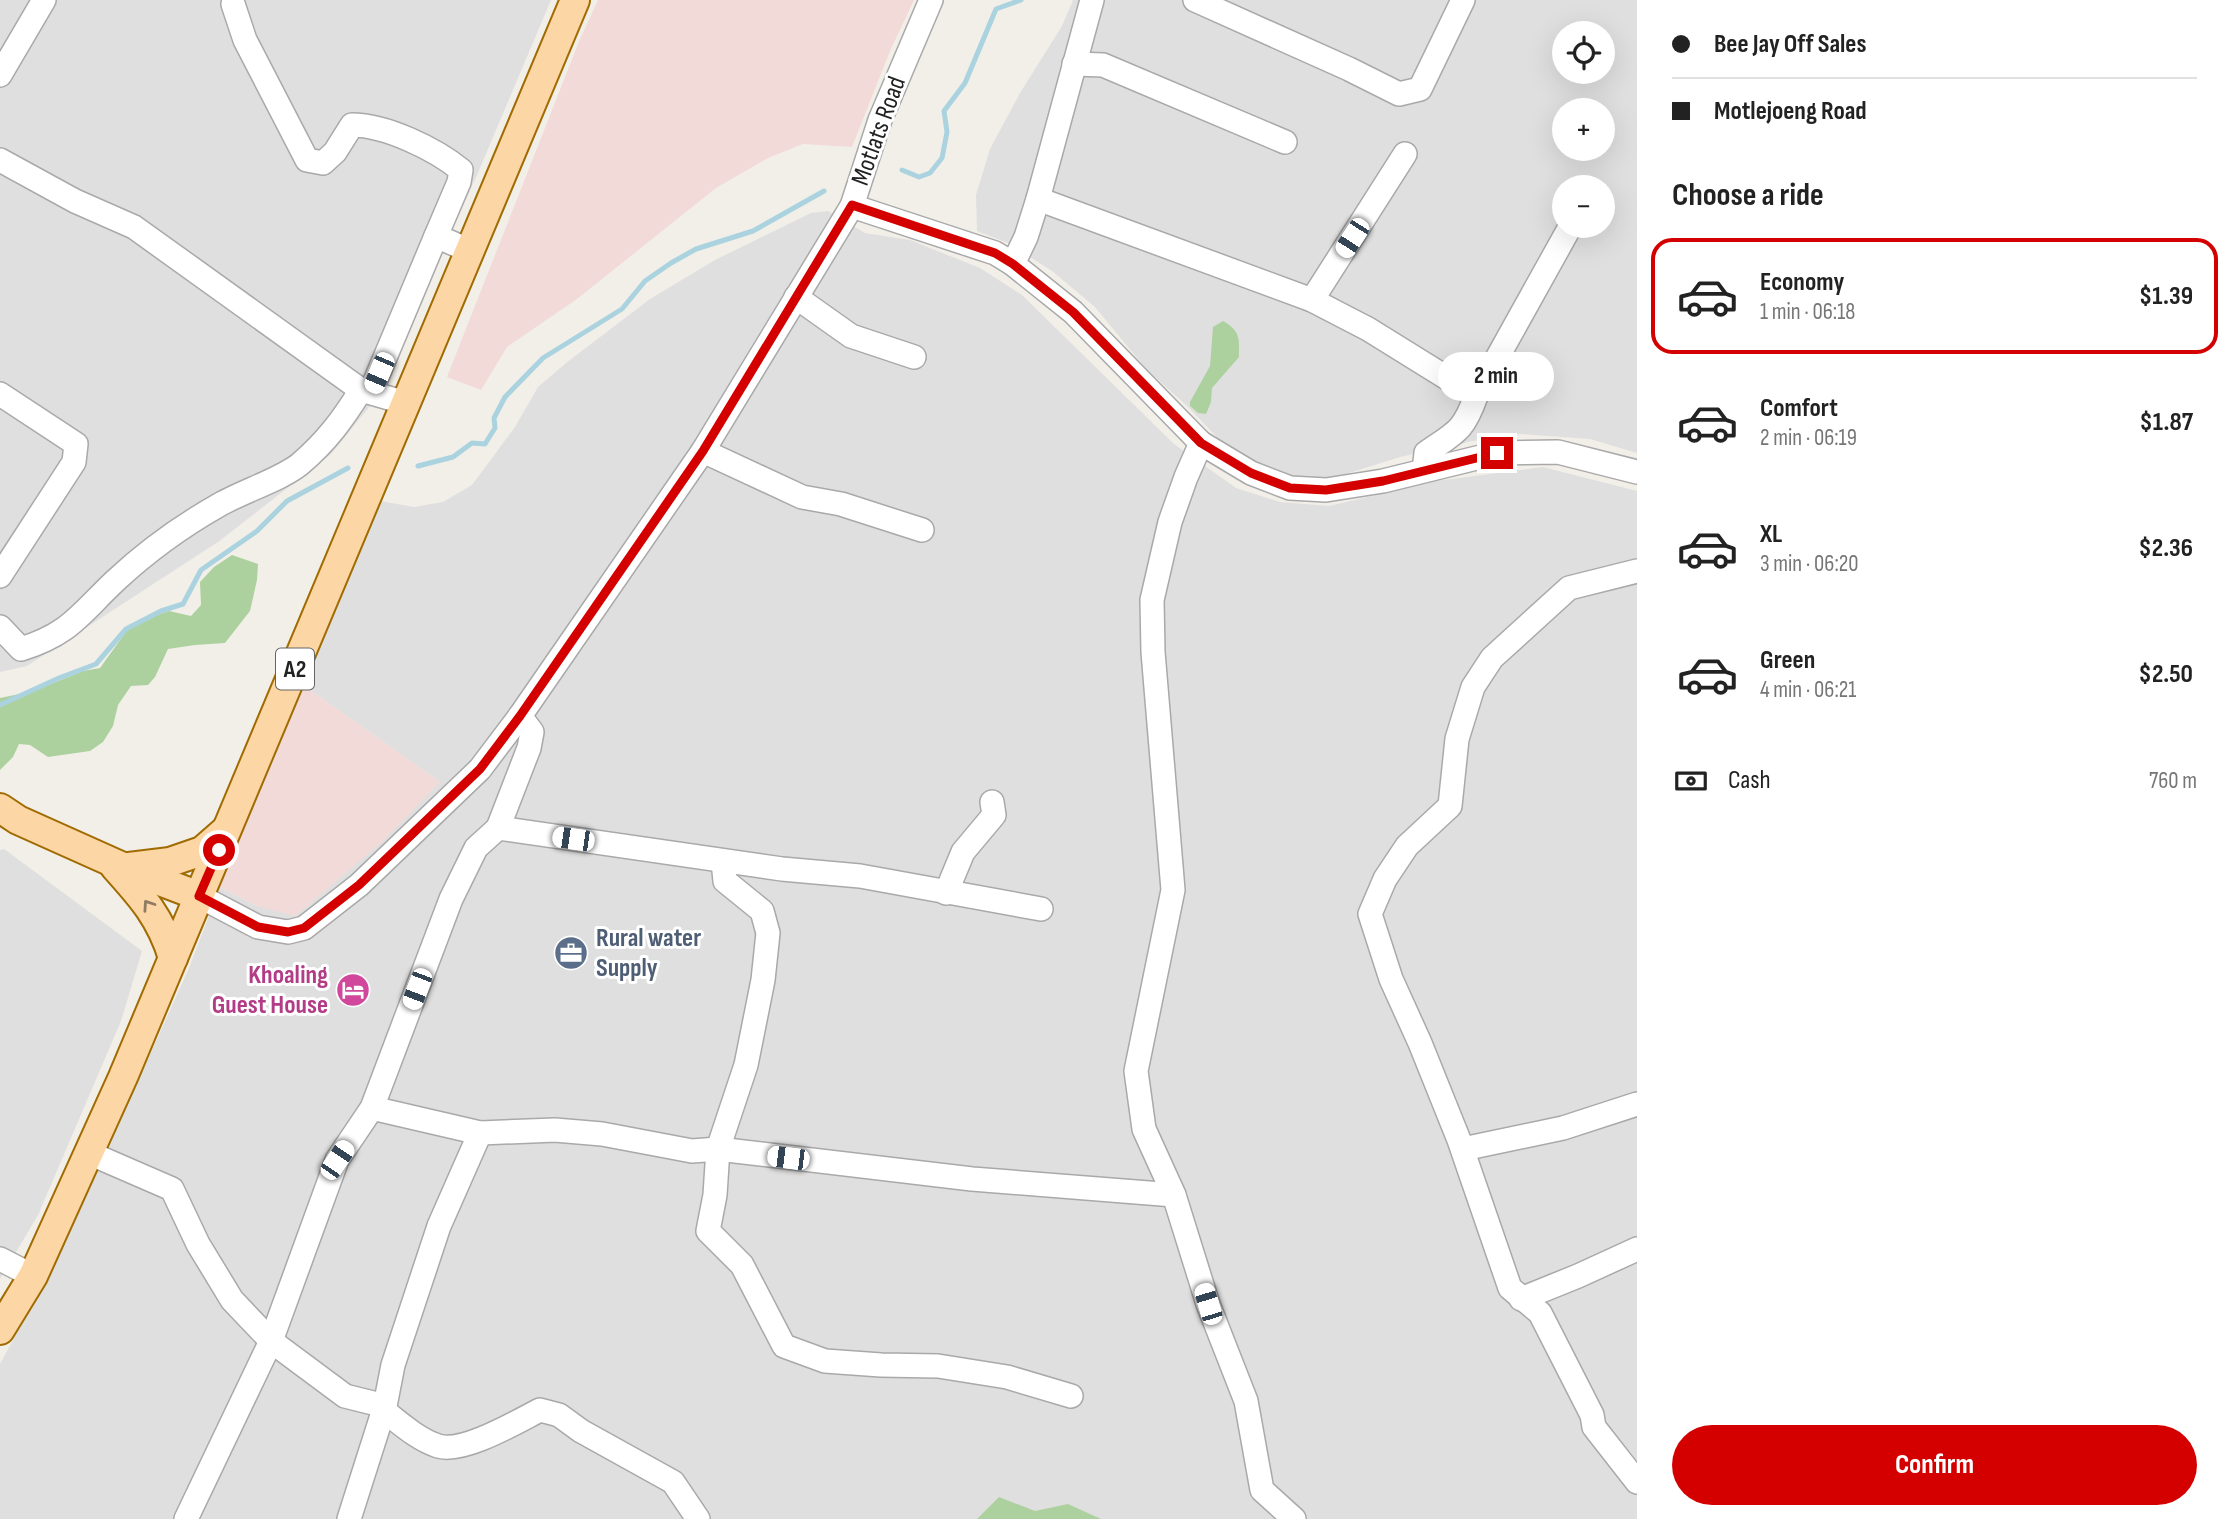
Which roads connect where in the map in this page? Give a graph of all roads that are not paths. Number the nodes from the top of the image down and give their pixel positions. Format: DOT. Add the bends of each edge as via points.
graph roads {
  1 [pos="44,0"];
  2 [pos="575,0"];
  3 [pos="931,0"];
  4 [pos="1092,0"];
  5 [pos="1195,0"];
  6 [pos="1463,0"];
  7 [pos="229,1"];
  8 [pos="1074,64"];
  9 [pos="0,75"];
  10 [pos="1285,142"];
  11 [pos="1405,154"];
  12 [pos="0,160"];
  13 [pos="1038,199"];
  14 [pos="852,205"];
  15 [pos="436,236"];
  16 [pos="1564,238"];
  17 [pos="468,250"];
  18 [pos="1013,264"];
  19 [pos="796,297"];
  20 [pos="1312,300"];
  21 [pos="914,357"];
  22 [pos="366,390"];
  23 [pos="0,394"];
  24 [pos="1476,396"];
  25 [pos="406,403"];
  26 [pos="1201,443"];
  27 [pos="703,451"];
  28 [pos="1423,470"];
  29 [pos="1637,472"];
  30 [pos="922,530"];
  31 [pos="1637,571"];
  32 [pos="0,576"];
  33 [pos="0,627"];
  34 [pos="520,716"];
  35 [pos="992,802"];
  36 [pos="0,808"];
  37 [pos="229,827"];
  38 [pos="498,828"];
  39 [pos="723,861"];
  40 [pos="116,864"];
  41 [pos="946,892"];
  42 [pos="199,896"];
  43 [pos="1041,909"];
  44 [pos="173,958"];
  45 [pos="1637,1104"];
  46 [pos="372,1108"];
  47 [pos="480,1133"];
  48 [pos="718,1149"];
  49 [pos="1463,1149"];
  50 [pos="89,1153"];
  51 [pos="1174,1195"];
  52 [pos="1637,1249"];
  53 [pos="0,1259"];
  54 [pos="33,1276"];
  55 [pos="1521,1298"];
  56 [pos="0,1330"];
  57 [pos="271,1341"];
  58 [pos="1071,1396"];
  59 [pos="384,1408"];
  60 [pos="1637,1482"];
  61 [pos="186,1519"];
  62 [pos="349,1519"];
  63 [pos="698,1519"];
  64 [pos="1294,1519"];
  1 -- 9 [label="street"];
  2 -- 17 [label="main road, A2"];
  3 -- 14 [label="street, Motlats Road" via="880,120"];
  4 -- 8 [label="street"];
  5 -- 6 [label="street" via="1399,94 1420,89"];
  7 -- 15 [label="street" via="307,160 323,163 352,125 364,125 445,157 461,170"];
  8 -- 10 [label="street" via="1103,65"];
  8 -- 13 [label="street"];
  11 -- 20 [label="street"];
  12 -- 22 [label="street" via="134,227"];
  13 -- 18 [label="street"];
  13 -- 20 [label="street"];
  14 -- 18 [label="street" via="995,253"];
  14 -- 19 [label="street, Motlats Road"];
  15 -- 17 [label="street"];
  15 -- 22 [label="street"];
  16 -- 24 [label="street"];
  17 -- 25 [label="main road, A2"];
  18 -- 26 [label="street" via="1073,312"];
  19 -- 21 [label="street" via="851,336"];
  19 -- 27 [label="street, Motlats Road"];
  20 -- 24 [label="street"];
  22 -- 25 [label="street"];
  22 -- 33 [label="street" via="298,466 219,505 163,541 68,629 21,649"];
  23 -- 32 [label="street" via="76,444 74,462"];
  24 -- 28 [label="street" via="1461,429 1426,453"];
  25 -- 37 [label="main road, A2"];
  26 -- 28 [label="street" via="1251,473 1290,488 1326,490"];
  26 -- 51 [label="street" via="1170,522 1152,600 1173,890 1136,1071 1144,1129"];
  27 -- 30 [label="street" via="802,497 841,504"];
  27 -- 34 [label="street, Motlats Road"];
  28 -- 29 [label="street" via="1497,453 1558,452"];
  31 -- 49 [label="street" via="1569,588 1492,658 1474,688 1457,739 1450,806 1407,846 1385,879 1370,914 1391,979"];
  34 -- 38 [label="street" via="532,732 529,748"];
  34 -- 42 [label="street, Motlats Road" via="480,769 359,885 304,928 288,932 258,927"];
  35 -- 41 [label="street" via="994,815 963,852"];
  36 -- 40 [label="main road" via="18,821"];
  37 -- 40 [label="main road" via="202,851 170,862"];
  37 -- 42 [label="main road, A2"];
  38 -- 39 [label="street"];
  38 -- 46 [label="street" via="476,848 451,899"];
  39 -- 41 [label="street" via="860,876"];
  39 -- 48 [label="street" via="725,881 762,911 768,933 746,1065"];
  40 -- 42 [label="main road"];
  44 -- 40 [label="main road, one-way" via="153,912"];
  41 -- 43 [label="street"];
  42 -- 44 [label="main road, A2"];
  44 -- 50 [label="main road, A2"];
  45 -- 49 [label="street" via="1563,1128"];
  46 -- 47 [label="street"];
  46 -- 57 [label="street" via="337,1160"];
  47 -- 48 [label="street" via="602,1133 692,1151"];
  47 -- 59 [label="street" via="439,1226 393,1365"];
  48 -- 51 [label="street" via="972,1179"];
  48 -- 58 [label="street" via="708,1231 742,1265 784,1346 825,1360 938,1366 1007,1377"];
  49 -- 55 [label="street" via="1510,1288"];
  50 -- 54 [label="main road, A2"];
  50 -- 57 [label="street" via="172,1189 232,1300"];
  51 -- 64 [label="street" via="1208,1304 1246,1401 1262,1490"];
  52 -- 55 [label="street"];
  53 -- 54 [label="street"];
  54 -- 56 [label="main road, A2"];
  55 -- 60 [label="street" via="1540,1313 1594,1427"];
  57 -- 59 [label="street" via="345,1396"];
  57 -- 61 [label="street"];
  59 -- 62 [label="street"];
  59 -- 63 [label="street" via="414,1434 441,1447 477,1441 540,1409 559,1415 673,1482"];
}
